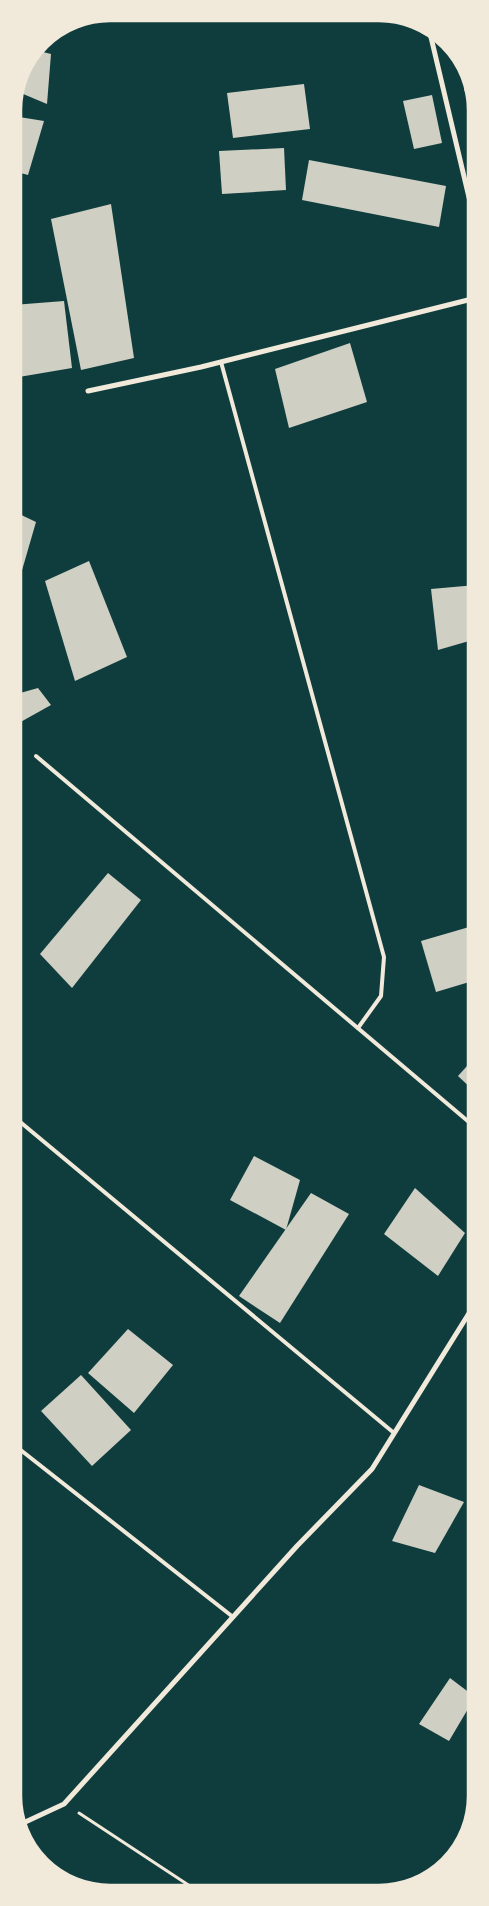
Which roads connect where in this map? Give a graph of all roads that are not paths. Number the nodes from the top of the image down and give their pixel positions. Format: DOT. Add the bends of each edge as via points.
graph roads {
  1 [pos="431,39"];
  2 [pos="468,193"];
  3 [pos="468,300"];
  4 [pos="221,362"];
  5 [pos="88,391"];
  6 [pos="36,756"];
  7 [pos="358,1028"];
  8 [pos="468,1121"];
  9 [pos="21,1123"];
  10 [pos="468,1315"];
  11 [pos="394,1433"];
  12 [pos="21,1450"];
  13 [pos="233,1617"];
  14 [pos="25,1822"];
  1 -- 2 [label="street"];
  3 -- 4 [label="street"];
  4 -- 5 [label="street"];
  4 -- 7 [label="lane" via="384,957 381,996"];
  6 -- 7 [label="lane"];
  7 -- 8 [label="lane"];
  9 -- 11 [label="lane"];
  10 -- 11 [label="street"];
  11 -- 13 [label="street" via="372,1469"];
  12 -- 13 [label="lane"];
  13 -- 14 [label="street" via="64,1804"];
}
